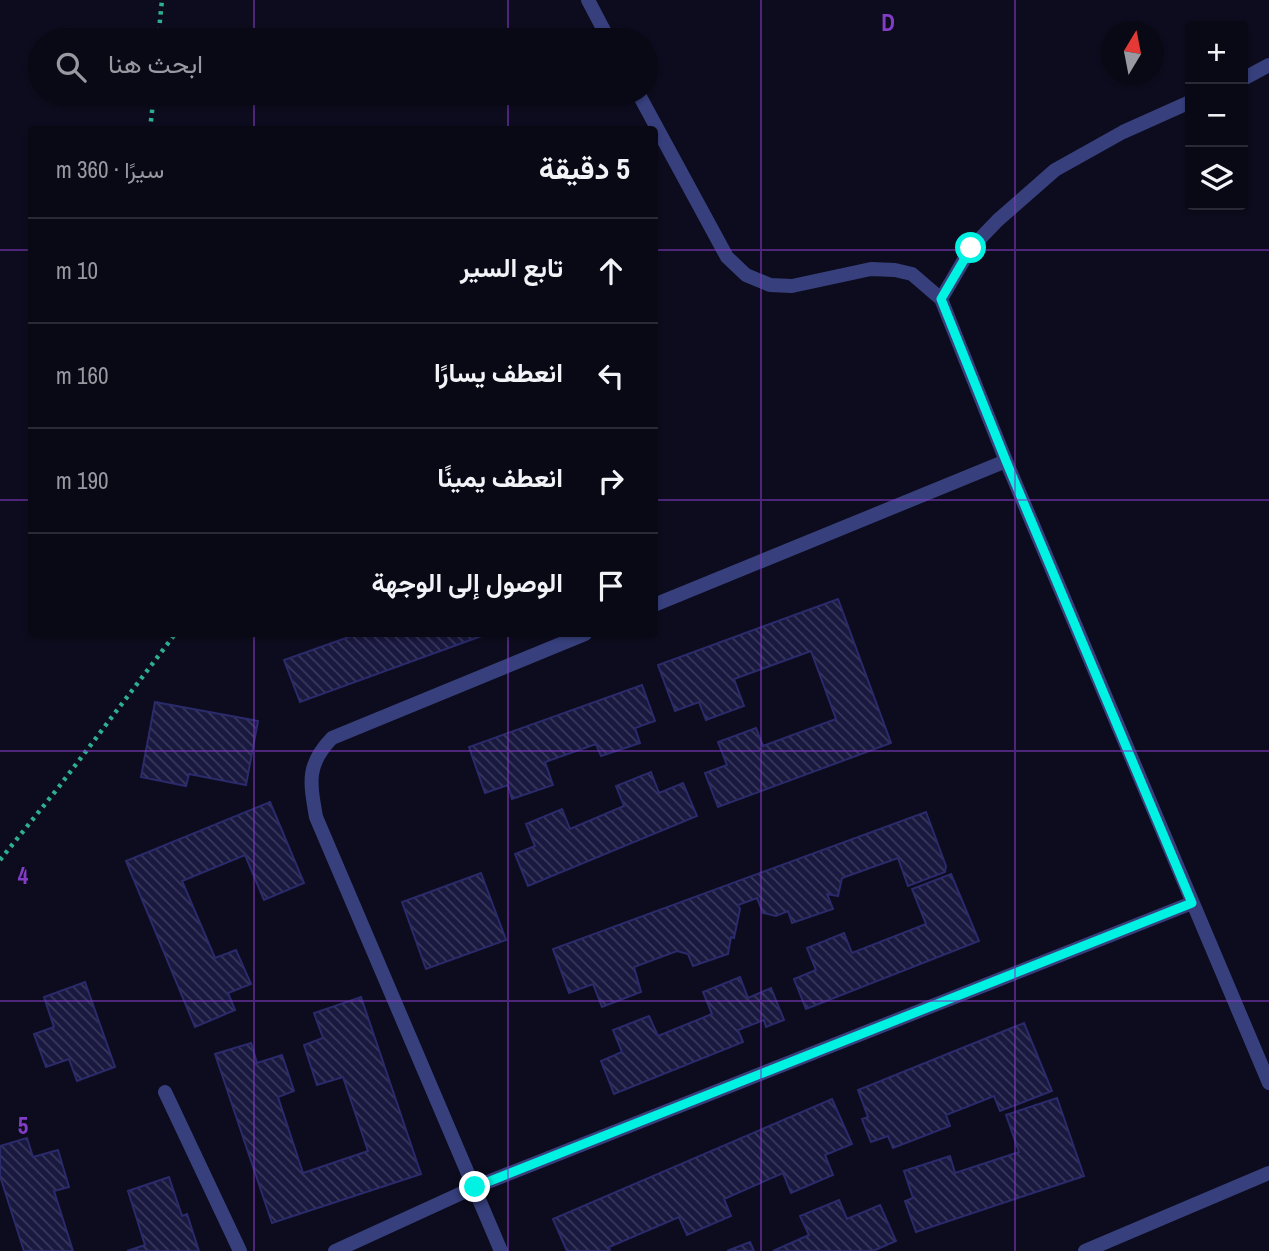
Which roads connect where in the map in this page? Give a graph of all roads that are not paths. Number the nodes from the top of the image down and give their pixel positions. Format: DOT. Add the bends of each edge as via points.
graph roads {
  1 [pos="588,0"];
  2 [pos="603,28"];
  3 [pos="1269,65"];
  4 [pos="1248,76"];
  5 [pos="1185,104"];
  6 [pos="645,105"];
  7 [pos="656,126"];
  8 [pos="658,130"];
  9 [pos="941,299"];
  10 [pos="1006,461"];
  11 [pos="658,603"];
  12 [pos="578,637"];
  13 [pos="1192,903"];
  14 [pos="1269,1083"];
  15 [pos="165,1092"];
  16 [pos="1269,1172"];
  17 [pos="475,1187"];
  18 [pos="240,1251"];
  19 [pos="335,1251"];
  20 [pos="501,1251"];
  21 [pos="1085,1251"];
  1 -- 2 [label="street"];
  3 -- 4 [label="street"];
  5 -- 9 [label="street" via="1055,170 971,248"];
  6 -- 7 [label="street"];
  8 -- 9 [label="street" via="727,257 746,275 770,285 792,286 871,269 895,270 912,274"];
  9 -- 10 [label="street"];
  10 -- 11 [label="street"];
  10 -- 13 [label="street"];
  12 -- 17 [label="street" via="332,738 318,752 311,772 316,817"];
  13 -- 14 [label="street"];
  13 -- 17 [label="street"];
  15 -- 18 [label="street"];
  16 -- 21 [label="street"];
  17 -- 19 [label="street"];
  17 -- 20 [label="street"];
}
